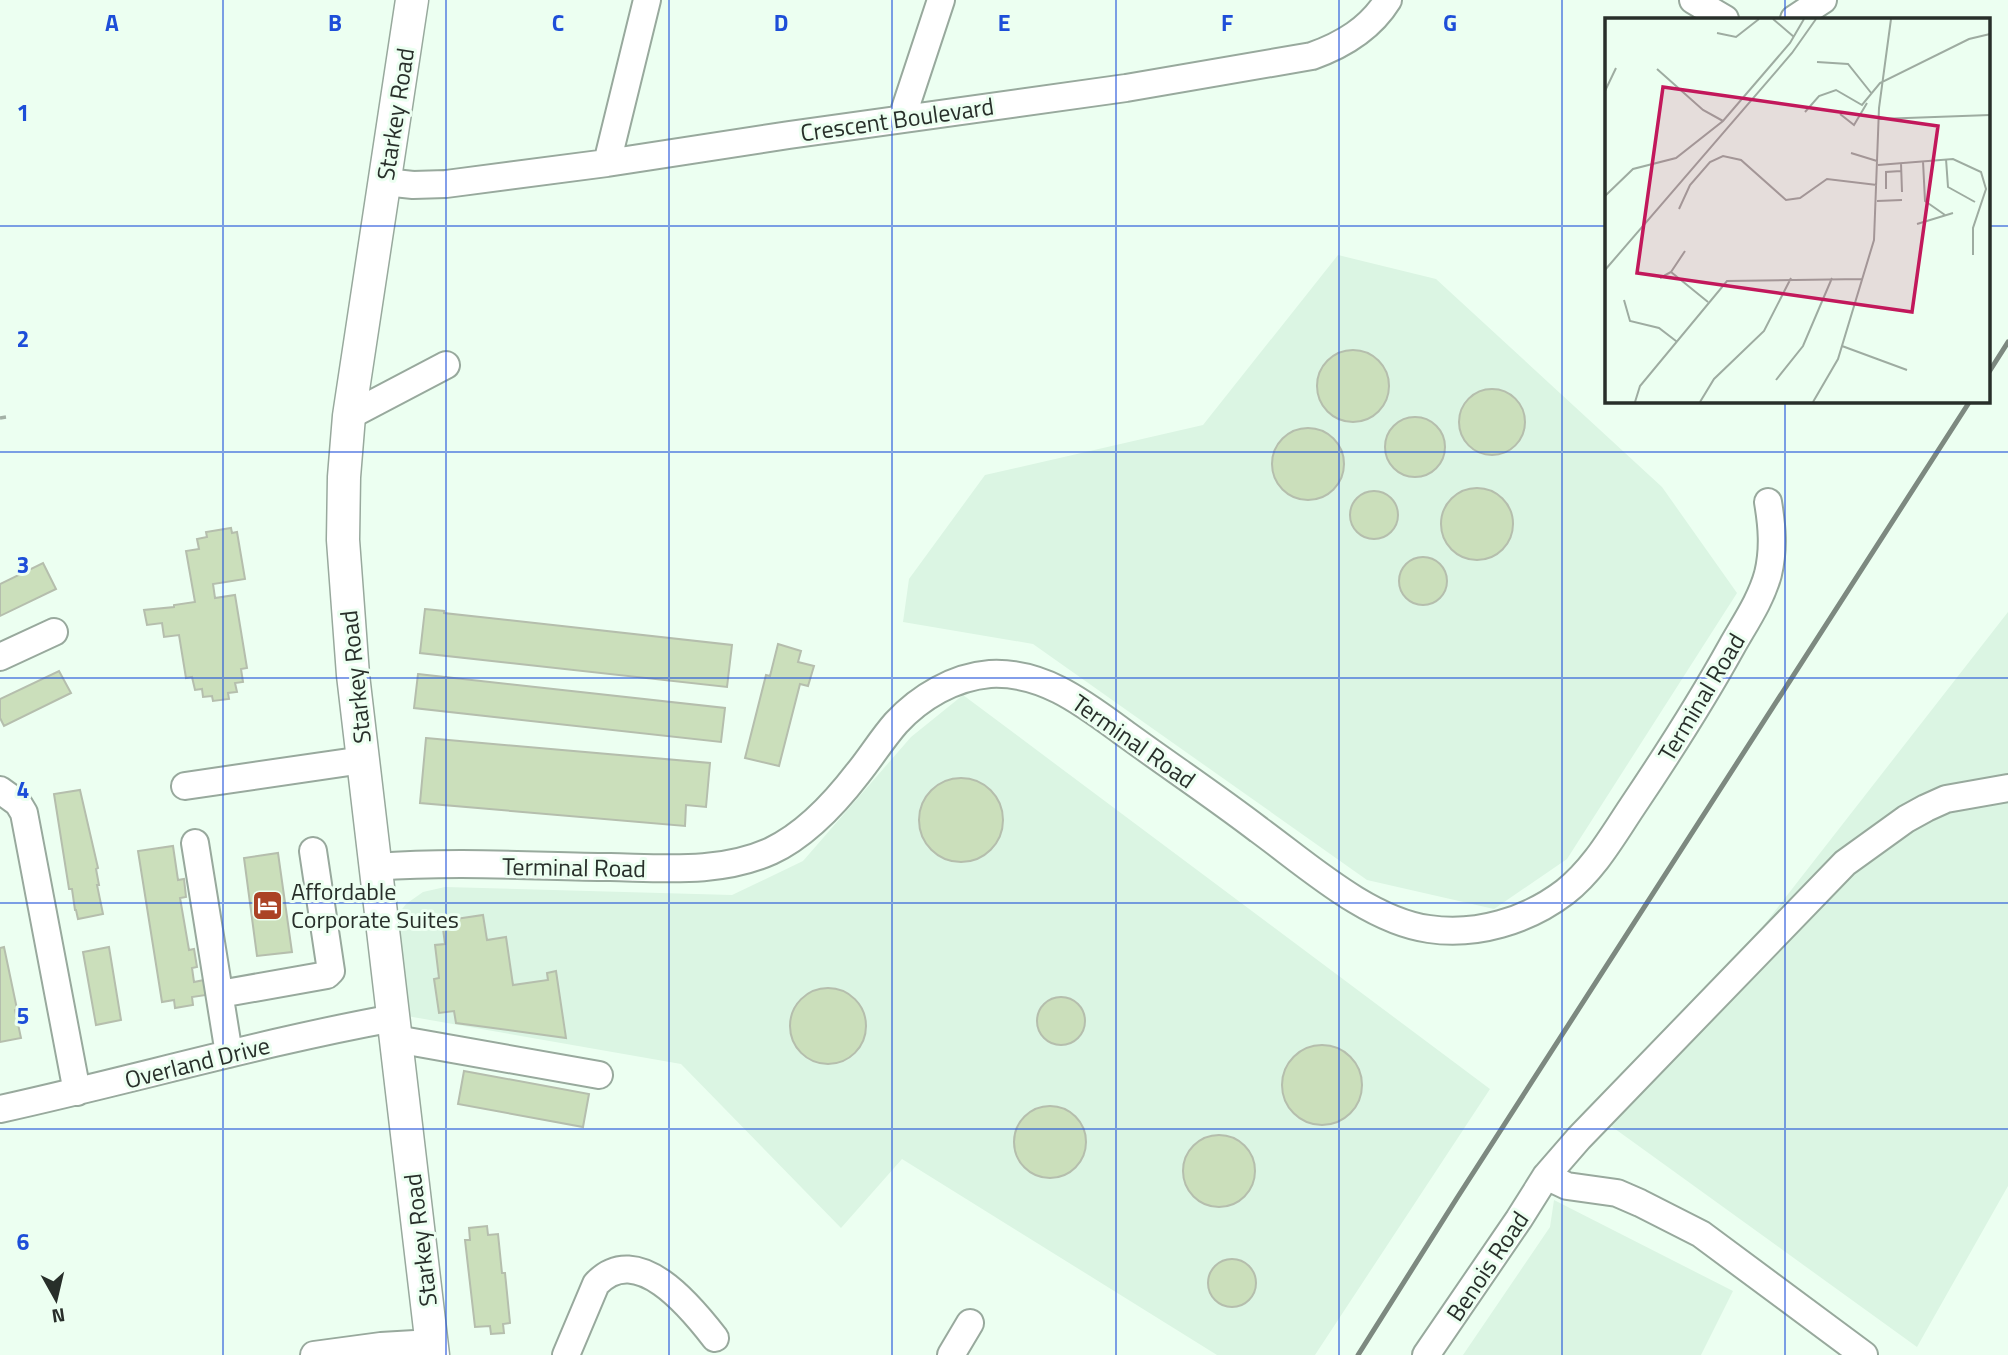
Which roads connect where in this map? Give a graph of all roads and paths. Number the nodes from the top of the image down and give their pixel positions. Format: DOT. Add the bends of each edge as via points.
graph roads {
  1 [pos="412,0"];
  2 [pos="647,0"];
  3 [pos="941,0"];
  4 [pos="1388,0"];
  5 [pos="1693,0"];
  6 [pos="1823,0"];
  7 [pos="1723,18"];
  8 [pos="1796,18"];
  9 [pos="902,118"];
  10 [pos="607,163"];
  11 [pos="385,182"];
  12 [pos="446,365"];
  13 [pos="349,416"];
  14 [pos="6,417"];
  15 [pos="0,418"];
  16 [pos="1768,502"];
  17 [pos="54,632"];
  18 [pos="0,657"];
  19 [pos="363,760"];
  20 [pos="185,786"];
  21 [pos="2008,788"];
  22 [pos="0,790"];
  23 [pos="195,843"];
  24 [pos="313,851"];
  25 [pos="376,867"];
  26 [pos="220,994"];
  27 [pos="395,1029"];
  28 [pos="229,1054"];
  29 [pos="599,1074"];
  30 [pos="77,1092"];
  31 [pos="0,1109"];
  32 [pos="1546,1176"];
  33 [pos="970,1323"];
  34 [pos="715,1338"];
  35 [pos="432,1349"];
  36 [pos="314,1355"];
  37 [pos="566,1355"];
  38 [pos="951,1355"];
  39 [pos="1426,1355"];
  40 [pos="1864,1355"];
  1 -- 11 [label="main road, Starkey Road"];
  2 -- 10 [label="street"];
  3 -- 9 [label="street"];
  4 -- 9 [label="street, Crescent Boulevard" via="1356,34 1312,56 1126,88"];
  5 -- 7 [label="street"];
  6 -- 8 [label="street"];
  9 -- 10 [label="street, Crescent Boulevard"];
  10 -- 11 [label="street, Crescent Boulevard" via="446,184"];
  11 -- 13 [label="main road, Starkey Road"];
  12 -- 13 [label="street"];
  13 -- 19 [label="main road, Starkey Road" via="343,540"];
  14 -- 15 [label="path"];
  16 -- 25 [label="street, Terminal Road" via="1772,551 1759,598 1662,763 1594,865 1560,895 1510,921 1451,931 1425,929 1380,914 1104,718 1054,686 1013,675 965,678 918,703 823,812 791,840 744,861 698,869"];
  17 -- 18 [label="street"];
  19 -- 20 [label="street"];
  19 -- 25 [label="main road, Starkey Road"];
  21 -- 32 [label="street, Benois Road" via="1947,799 1926,808 1845,863"];
  22 -- 30 [label="street" via="24,813"];
  23 -- 26 [label="street"];
  24 -- 26 [label="street" via="331,971"];
  25 -- 27 [label="main road, Starkey Road"];
  26 -- 28 [label="street"];
  27 -- 28 [label="street, Overland Drive" via="328,1030"];
  27 -- 29 [label="street"];
  27 -- 35 [label="main road, Starkey Road"];
  28 -- 30 [label="street, Overland Drive"];
  30 -- 31 [label="street, Overland Drive"];
  32 -- 39 [label="street, Benois Road"];
  32 -- 40 [label="street" via="1567,1186 1617,1193 1701,1234"];
  33 -- 38 [label="street"];
  34 -- 37 [label="street" via="663,1284 640,1272 614,1270 596,1284"];
  35 -- 36 [label="street" via="381,1346"];
}
